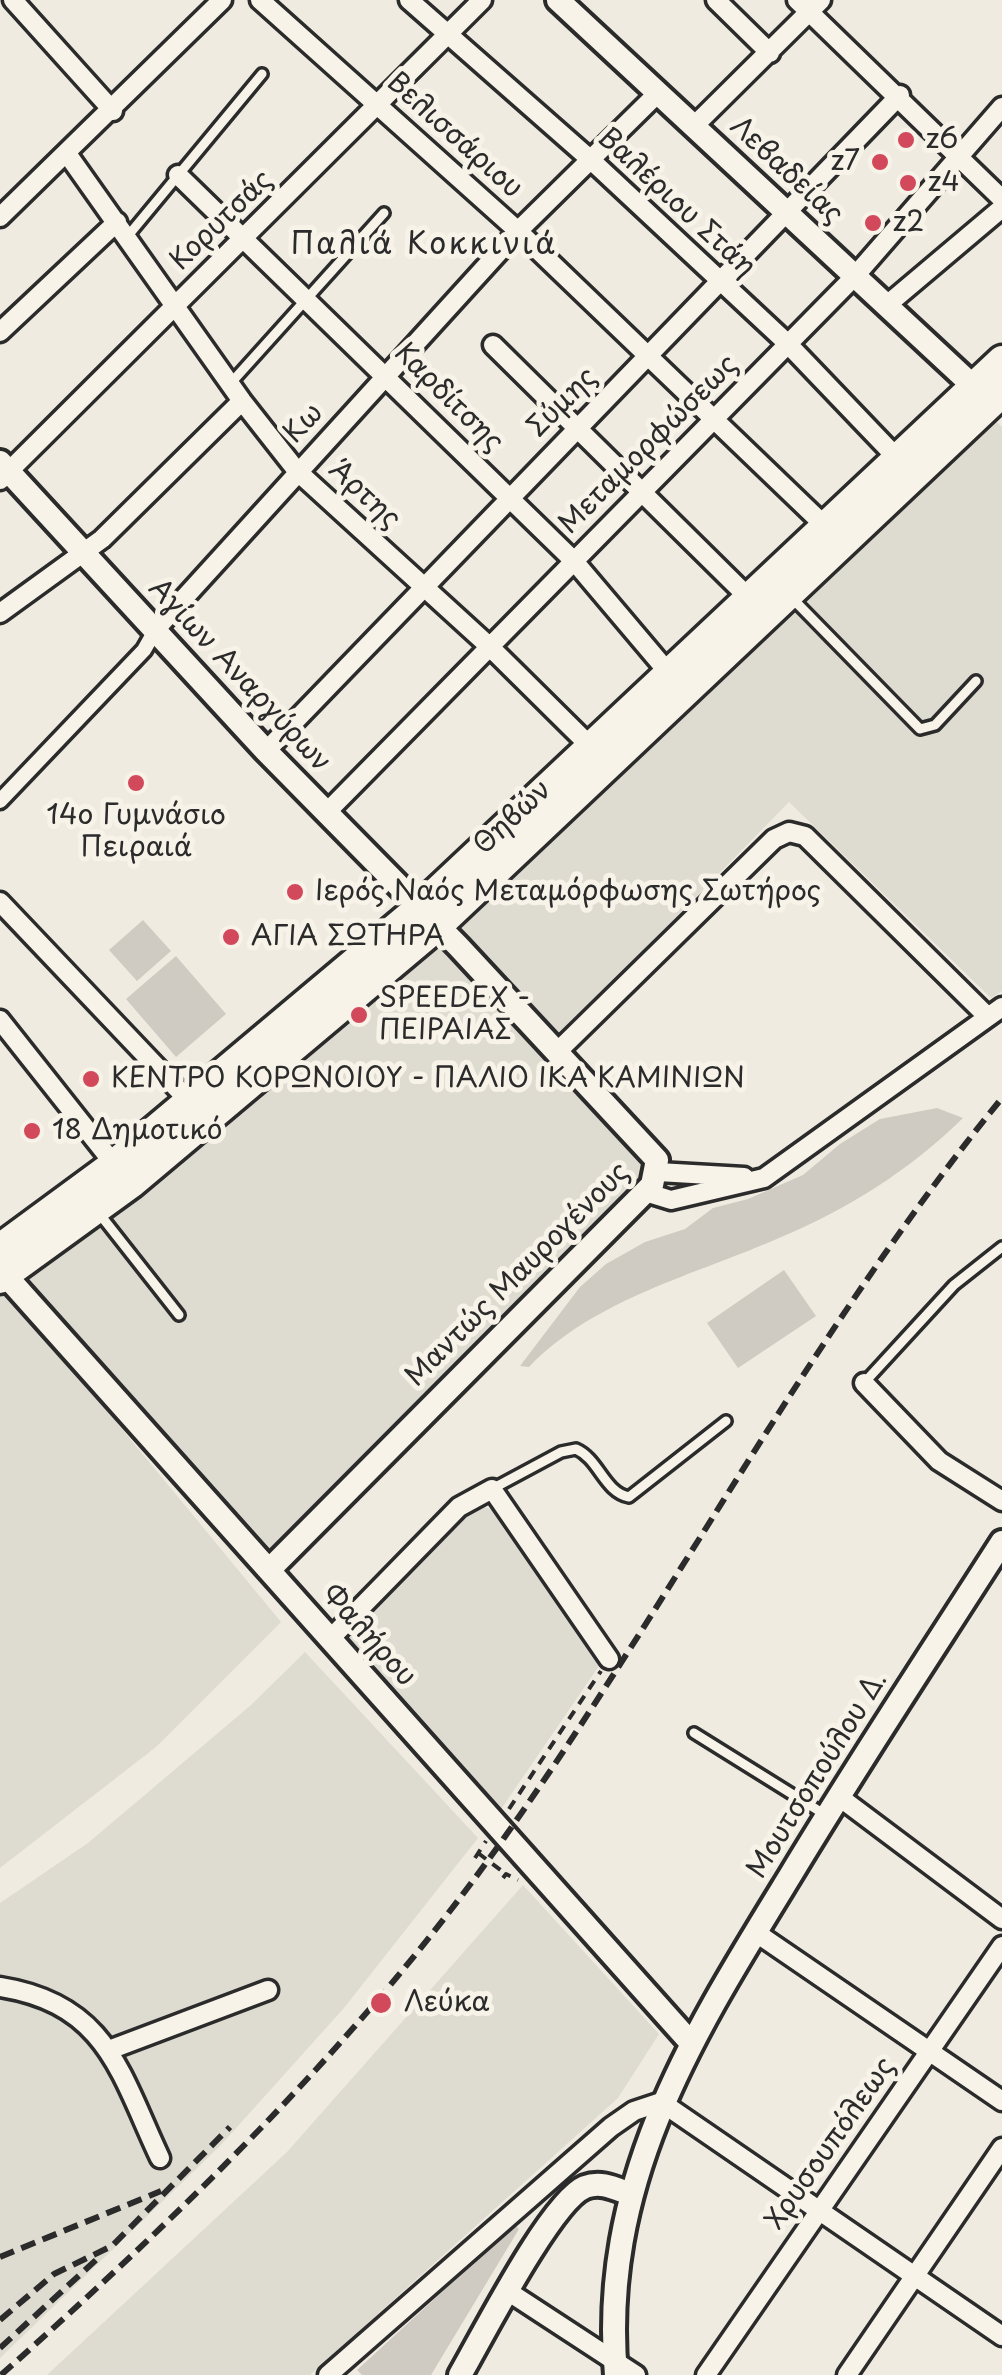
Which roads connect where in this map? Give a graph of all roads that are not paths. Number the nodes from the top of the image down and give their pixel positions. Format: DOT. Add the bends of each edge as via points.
graph roads {
  1 [pos="13,0"];
  2 [pos="222,0"];
  3 [pos="260,0"];
  4 [pos="408,0"];
  5 [pos="482,0"];
  6 [pos="558,0"];
  7 [pos="716,0"];
  8 [pos="810,4"];
  9 [pos="446,36"];
  10 [pos="770,53"];
  11 [pos="262,74"];
  12 [pos="658,93"];
  13 [pos="900,96"];
  14 [pos="378,105"];
  15 [pos="1002,107"];
  16 [pos="113,111"];
  17 [pos="694,126"];
  18 [pos="959,153"];
  19 [pos="68,155"];
  20 [pos="591,160"];
  21 [pos="178,175"];
  22 [pos="1002,199"];
  23 [pos="1002,208"];
  24 [pos="384,213"];
  25 [pos="788,214"];
  26 [pos="0,218"];
  27 [pos="122,230"];
  28 [pos="518,231"];
  29 [pos="243,239"];
  30 [pos="855,276"];
  31 [pos="720,283"];
  32 [pos="305,300"];
  33 [pos="175,304"];
  34 [pos="886,305"];
  35 [pos="0,332"];
  36 [pos="787,343"];
  37 [pos="493,345"];
  38 [pos="652,356"];
  39 [pos="1002,360"];
  40 [pos="388,375"];
  41 [pos="230,384"];
  42 [pos="992,398"];
  43 [pos="242,401"];
  44 [pos="716,418"];
  45 [pos="576,428"];
  46 [pos="896,457"];
  47 [pos="3,471"];
  48 [pos="298,471"];
  49 [pos="642,491"];
  50 [pos="510,496"];
  51 [pos="824,525"];
  52 [pos="83,553"];
  53 [pos="574,561"];
  54 [pos="423,587"];
  55 [pos="788,594"];
  56 [pos="748,597"];
  57 [pos="0,612"];
  58 [pos="156,629"];
  59 [pos="490,647"];
  60 [pos="667,672"];
  61 [pos="976,681"];
  62 [pos="590,746"];
  63 [pos="266,751"];
  64 [pos="0,801"];
  65 [pos="326,813"];
  66 [pos="0,902"];
  67 [pos="429,916"];
  68 [pos="995,1012"];
  69 [pos="0,1020"];
  70 [pos="558,1051"];
  71 [pos="190,1102"];
  72 [pos="114,1164"];
  73 [pos="764,1178"];
  74 [pos="651,1182"];
  75 [pos="96,1210"];
  76 [pos="1002,1247"];
  77 [pos="1,1268"];
  78 [pos="180,1315"];
  79 [pos="864,1383"];
  80 [pos="726,1421"];
  81 [pos="492,1489"];
  82 [pos="1002,1502"];
  83 [pos="1002,1542"];
  84 [pos="269,1570"];
  85 [pos="330,1639"];
  86 [pos="609,1659"];
  87 [pos="694,1733"];
  88 [pos="832,1806"];
  89 [pos="1002,1919"];
  90 [pos="755,1932"];
  91 [pos="1002,1946"];
  92 [pos="0,1987"];
  93 [pos="268,1990"];
  94 [pos="691,2043"];
  95 [pos="110,2050"];
  96 [pos="929,2053"];
  97 [pos="1002,2101"];
  98 [pos="661,2102"];
  99 [pos="1002,2148"];
  100 [pos="160,2158"];
  101 [pos="630,2194"];
  102 [pos="817,2210"];
  103 [pos="913,2277"];
  104 [pos="509,2292"];
  105 [pos="1002,2336"];
  106 [pos="615,2368"];
  107 [pos="328,2375"];
  108 [pos="460,2375"];
  109 [pos="636,2375"];
  110 [pos="706,2375"];
  111 [pos="847,2375"];
  1 -- 16 [label="street"];
  2 -- 16 [label="street"];
  3 -- 14 [label="street, Βελισσάριου"];
  4 -- 9 [label="street, Βαλέριου Στάη"];
  5 -- 9 [label="street, Κορυτσάς"];
  6 -- 12 [label="street, Λεβαδείας"];
  7 -- 10 [label="street"];
  8 -- 10 [label="street"];
  8 -- 13 [label="street"];
  9 -- 14 [label="street, Κορυτσάς"];
  9 -- 20 [label="street, Βαλέριου Στάη"];
  10 -- 17 [label="street"];
  11 -- 21 [label="lane"];
  12 -- 17 [label="street, Λεβαδείας"];
  12 -- 20 [label="street, Κω"];
  13 -- 18 [label="street"];
  13 -- 25 [label="street, Σύμης"];
  14 -- 28 [label="street, Βελισσάριου"];
  14 -- 29 [label="street, Κορυτσάς"];
  15 -- 18 [label="street, Μεταμορφώσεως"];
  16 -- 19 [label="street"];
  17 -- 25 [label="street, Λεβαδείας"];
  18 -- 22 [label="street"];
  18 -- 30 [label="street, Μεταμορφώσεως"];
  19 -- 26 [label="street"];
  19 -- 27 [label="street, Άρτης"];
  20 -- 28 [label="street, Κω"];
  20 -- 31 [label="street, Βαλέριου Στάη"];
  21 -- 27 [label="lane"];
  21 -- 29 [label="street, Καρδίτσης"];
  23 -- 34 [label="street"];
  24 -- 32 [label="lane"];
  25 -- 30 [label="street, Λεβαδείας"];
  25 -- 31 [label="street, Σύμης"];
  27 -- 33 [label="street, Άρτης"];
  27 -- 35 [label="street"];
  28 -- 38 [label="street, Βελισσάριου"];
  28 -- 40 [label="street, Κω"];
  29 -- 32 [label="street, Καρδίτσης"];
  29 -- 33 [label="street, Κορυτσάς"];
  30 -- 34 [label="street, Λεβαδείας"];
  30 -- 36 [label="street, Μεταμορφώσεως"];
  31 -- 36 [label="street, Βαλέριου Στάη"];
  31 -- 38 [label="street, Σύμης"];
  32 -- 40 [label="street, Καρδίτσης"];
  32 -- 41 [label="lane"];
  33 -- 41 [label="street, Άρτης"];
  33 -- 47 [label="street, Κορυτσάς"];
  34 -- 42 [label="street, Λεβαδείας"];
  36 -- 44 [label="street, Μεταμορφώσεως"];
  36 -- 46 [label="street, Βαλέριου Στάη"];
  37 -- 45 [label="street"];
  38 -- 44 [label="street, Βελισσάριου"];
  38 -- 45 [label="street, Σύμης"];
  39 -- 42 [label="main road, Θηβών"];
  40 -- 48 [label="street, Κω"];
  40 -- 50 [label="street, Καρδίτσης"];
  41 -- 43 [label="street, Άρτης"];
  42 -- 46 [label="main road, Θηβών"];
  42 -- 55 [label="main road, Θηβών"];
  43 -- 48 [label="street, Άρτης"];
  43 -- 52 [label="street"];
  44 -- 49 [label="street, Μεταμορφώσεως"];
  44 -- 51 [label="street, Βελισσάριου"];
  45 -- 49 [label="street"];
  45 -- 50 [label="street, Σύμης"];
  46 -- 51 [label="main road, Θηβών"];
  47 -- 52 [label="street, Αγίων Αναργύρων"];
  48 -- 54 [label="street, Άρτης"];
  48 -- 58 [label="street, Κω"];
  49 -- 53 [label="street, Μεταμορφώσεως"];
  49 -- 56 [label="street"];
  50 -- 53 [label="street, Καρδίτσης"];
  50 -- 54 [label="street, Σύμης"];
  51 -- 56 [label="main road, Θηβών"];
  52 -- 57 [label="street"];
  52 -- 58 [label="street, Αγίων Αναργύρων"];
  53 -- 59 [label="street, Μεταμορφώσεως"];
  53 -- 60 [label="street, Καρδίτσης"];
  54 -- 59 [label="street, Άρτης"];
  54 -- 63 [label="street, Σύμης"];
  55 -- 61 [label="lane" via="920,729 935,725"];
  55 -- 67 [label="main road, Θηβών"];
  56 -- 60 [label="main road, Θηβών"];
  58 -- 63 [label="street, Αγίων Αναργύρων"];
  58 -- 64 [label="street, Κω" via="144,650"];
  59 -- 62 [label="street, Άρτης"];
  59 -- 65 [label="street, Μεταμορφώσεως"];
  60 -- 62 [label="main road, Θηβών"];
  62 -- 67 [label="main road, Θηβών"];
  63 -- 65 [label="street, Αγίων Αναργύρων"];
  65 -- 67 [label="street, Αγίων Αναργύρων"];
  66 -- 71 [label="street"];
  67 -- 70 [label="street, Μαντώς Μαυρογένους"];
  67 -- 71 [label="main road, Θηβών"];
  67 -- 75 [label="main road, Θηβών"];
  68 -- 70 [label="street" via="805,836 789,832 774,839"];
  68 -- 73 [label="street"];
  69 -- 72 [label="street"];
  70 -- 74 [label="street, Μαντώς Μαυρογένους" via="654,1152"];
  71 -- 72 [label="main road, Θηβών"];
  72 -- 77 [label="main road, Θηβών"];
  73 -- 74 [label="street"];
  73 -- 74 [label="street" via="671,1200"];
  74 -- 84 [label="street, Μαντώς Μαυρογένους"];
  75 -- 77 [label="main road, Θηβών"];
  75 -- 78 [label="lane"];
  76 -- 79 [label="lane" via="954,1285"];
  77 -- 84 [label="street, Φαλήρου"];
  79 -- 82 [label="street" via="939,1462"];
  80 -- 81 [label="lane" via="629,1497 617,1494 576,1449"];
  81 -- 85 [label="street" via="459,1507"];
  81 -- 86 [label="street"];
  83 -- 88 [label="street, Μουτσοπούλου Δ."];
  84 -- 85 [label="street, Φαλήρου"];
  85 -- 94 [label="street, Φαλήρου"];
  87 -- 88 [label="lane"];
  88 -- 89 [label="street"];
  88 -- 90 [label="street, Μουτσοπούλου Δ."];
  90 -- 94 [label="street, Μουτσοπούλου Δ."];
  90 -- 96 [label="street"];
  91 -- 96 [label="street, Χρυσουπόλεως"];
  92 -- 95 [label="street" via="64,2009"];
  93 -- 95 [label="street"];
  94 -- 98 [label="street, Μουτσοπούλου Δ."];
  95 -- 100 [label="street"];
  96 -- 97 [label="street"];
  96 -- 102 [label="street, Χρυσουπόλεως"];
  98 -- 101 [label="street, Μουτσοπούλου Δ."];
  98 -- 102 [label="street"];
  98 -- 107 [label="street" via="612,2127"];
  99 -- 103 [label="street"];
  101 -- 104 [label="street" via="604,2184 572,2194"];
  101 -- 106 [label="street, Μουτσοπούλου Δ." via="615,2296"];
  102 -- 103 [label="street"];
  102 -- 110 [label="street, Χρυσουπόλεως"];
  103 -- 105 [label="street"];
  103 -- 111 [label="street"];
  104 -- 106 [label="street"];
  104 -- 108 [label="street"];
  106 -- 109 [label="street"];
}
